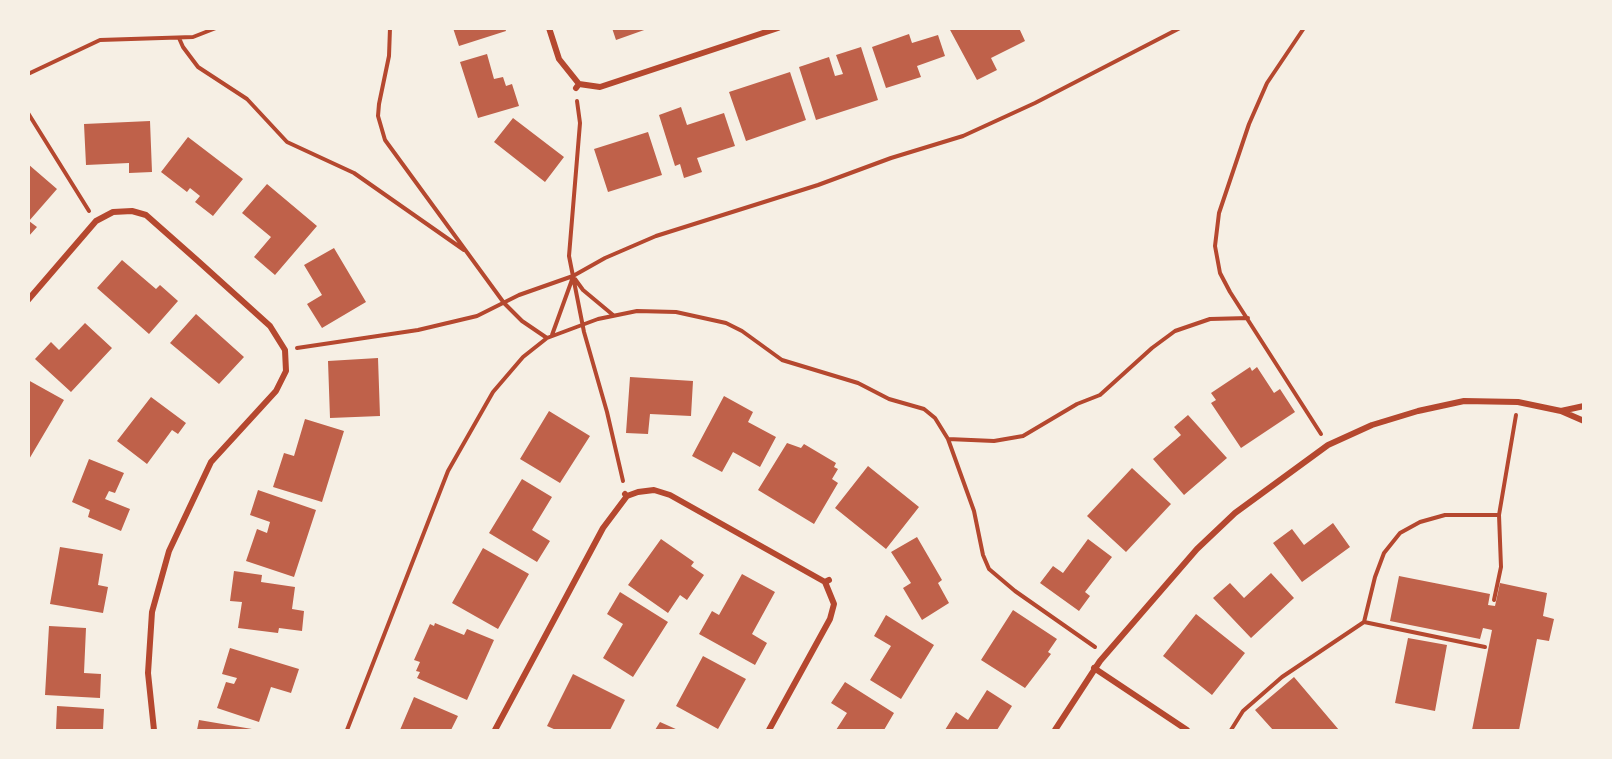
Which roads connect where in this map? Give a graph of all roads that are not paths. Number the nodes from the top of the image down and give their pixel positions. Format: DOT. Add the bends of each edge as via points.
graph roads {
  1 [pos="549,28"];
  2 [pos="778,28"];
  3 [pos="28,300"];
  4 [pos="1584,406"];
  5 [pos="1561,411"];
  6 [pos="1584,422"];
  7 [pos="1094,668"];
  8 [pos="154,730"];
  9 [pos="495,730"];
  10 [pos="769,730"];
  11 [pos="1055,730"];
  12 [pos="1187,730"];
  1 -- 2 [label="street" via="559,59 577,86 600,87"];
  3 -- 8 [label="street" via="96,221 113,212 132,211 146,215 270,326 285,350 286,371 276,391 211,462 169,551 151,622 148,674"];
  4 -- 5 [label="street"];
  5 -- 6 [label="street"];
  5 -- 7 [label="street" via="1518,402 1464,402 1372,425 1328,446 1234,513 1159,590"];
  7 -- 11 [label="street"];
  7 -- 12 [label="street"];
  9 -- 10 [label="street" via="603,528 626,495 654,490 670,495 827,581 834,604 830,619"];
}
